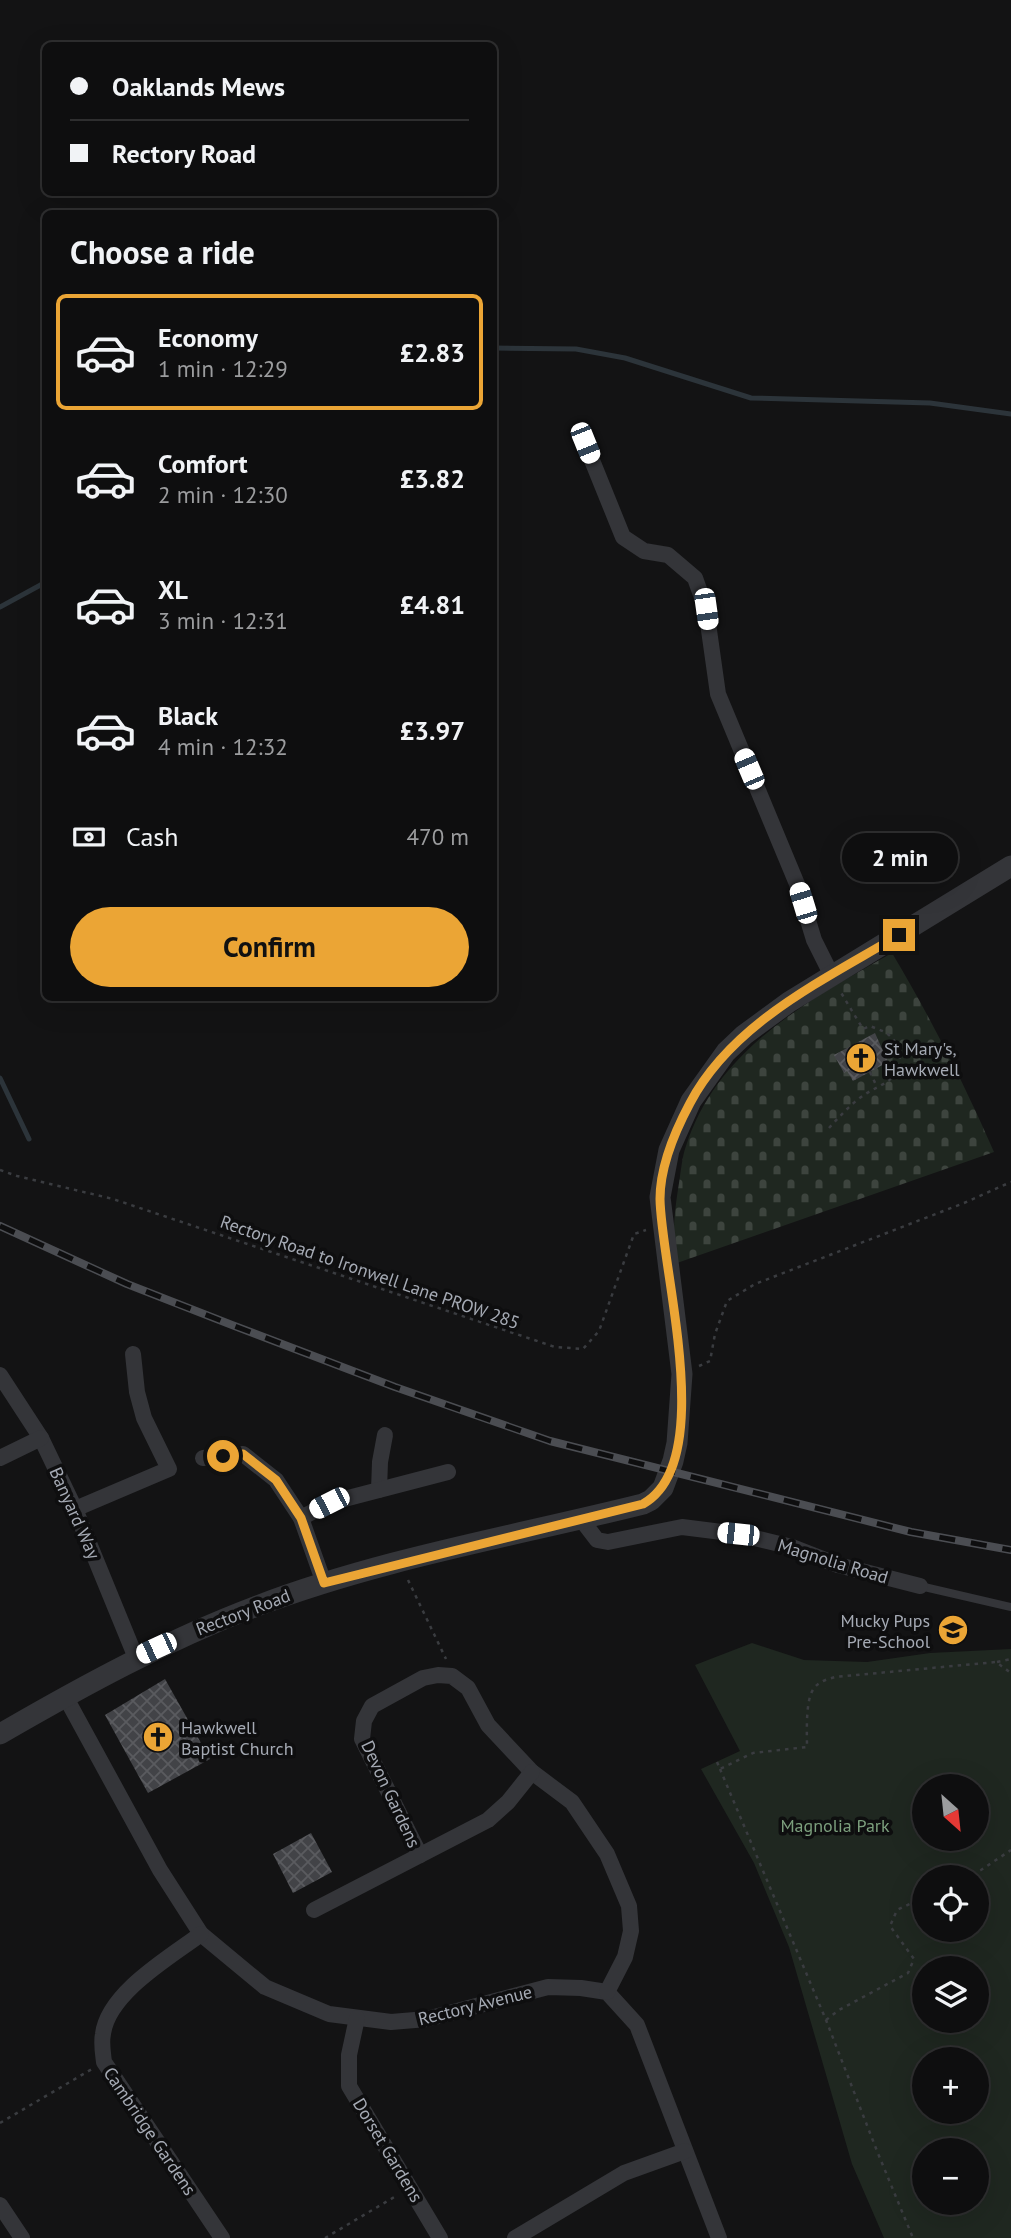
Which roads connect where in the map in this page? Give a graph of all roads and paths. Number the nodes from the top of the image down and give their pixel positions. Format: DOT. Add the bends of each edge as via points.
graph roads {
  1 [pos="585,443"];
  2 [pos="1011,866"];
  3 [pos="832,976"];
  4 [pos="870,1072"];
  5 [pos="877,1087"];
  6 [pos="829,1128"];
  7 [pos="0,1170"];
  8 [pos="1011,1182"];
  9 [pos="662,1225"];
  10 [pos="133,1354"];
  11 [pos="682,1374"];
  12 [pos="0,1375"];
  13 [pos="385,1435"];
  14 [pos="41,1438"];
  15 [pos="0,1458"];
  16 [pos="203,1458"];
  17 [pos="448,1472"];
  18 [pos="379,1490"];
  19 [pos="75,1510"];
  20 [pos="301,1518"];
  21 [pos="581,1519"];
  22 [pos="401,1562"];
  23 [pos="324,1583"];
  24 [pos="920,1586"];
  25 [pos="1011,1607"];
  26 [pos="136,1658"];
  27 [pos="1011,1659"];
  28 [pos="996,1662"];
  29 [pos="1011,1673"];
  30 [pos="452,1676"];
  31 [pos="65,1696"];
  32 [pos="0,1734"];
  33 [pos="717,1762"];
  34 [pos="720,1769"];
  35 [pos="532,1772"];
  36 [pos="1011,1850"];
  37 [pos="420,1855"];
  38 [pos="988,1865"];
  39 [pos="912,1903"];
  40 [pos="314,1910"];
  41 [pos="201,1934"];
  42 [pos="607,1992"];
  43 [pos="357,2018"];
  44 [pos="825,2020"];
  45 [pos="104,2062"];
  46 [pos="0,2123"];
  47 [pos="685,2151"];
  48 [pos="410,2187"];
  49 [pos="0,2206"];
  50 [pos="22,2238"];
  51 [pos="222,2238"];
  52 [pos="325,2238"];
  53 [pos="440,2238"];
  54 [pos="515,2238"];
  55 [pos="719,2238"];
  56 [pos="913,2238"];
  1 -- 3 [label="street" via="623,537 644,551 668,555 695,578 706,609 718,694"];
  2 -- 3 [label="street, Rectory Road"];
  3 -- 5 [label="path" via="863,1029 870,1026 886,1032 898,1045 900,1065"];
  3 -- 9 [label="street, Rectory Road" via="744,1035 708,1074 669,1150 660,1197"];
  4 -- 5 [label="path"];
  5 -- 6 [label="path"];
  7 -- 9 [label="path, Rectory Road to Ironwell Lane PROW 285" via="113,1199 555,1347 583,1349 599,1331 634,1234"];
  8 -- 11 [label="path" via="755,1284 727,1301 710,1361"];
  9 -- 11 [label="street, Rectory Road"];
  10 -- 19 [label="street" via="144,1418 169,1469"];
  11 -- 21 [label="street, Rectory Road" via="677,1443 663,1488 643,1504"];
  12 -- 14 [label="street, Banyard Way"];
  13 -- 18 [label="street"];
  14 -- 15 [label="street"];
  14 -- 19 [label="street, Banyard Way"];
  16 -- 20 [label="street" via="243,1454 276,1480"];
  17 -- 18 [label="street"];
  18 -- 20 [label="street" via="329,1503"];
  19 -- 26 [label="street, Banyard Way"];
  20 -- 23 [label="street"];
  21 -- 22 [label="street, Rectory Road"];
  21 -- 24 [label="street, Magnolia Road" via="597,1540 608,1542 682,1527 738,1534"];
  22 -- 23 [label="street, Rectory Road"];
  22 -- 30 [label="path"];
  23 -- 26 [label="street, Rectory Road" via="195,1630"];
  24 -- 25 [label="lane, Magnolia Road"];
  26 -- 31 [label="street, Rectory Road"];
  27 -- 28 [label="path"];
  28 -- 29 [label="path"];
  28 -- 34 [label="path" via="822,1682 813,1688 809,1701 807,1747 753,1753"];
  30 -- 35 [label="street" via="468,1688 488,1725"];
  30 -- 37 [label="street, Devon Gardens" via="423,1678 372,1706 363,1721 362,1739"];
  31 -- 32 [label="street, Rectory Road"];
  31 -- 41 [label="street, Rectory Avenue" via="160,1870"];
  33 -- 34 [label="path"];
  34 -- 44 [label="path"];
  35 -- 37 [label="street" via="488,1820"];
  35 -- 42 [label="street" via="572,1801 607,1854 629,1906 631,1931 625,1956"];
  36 -- 38 [label="path"];
  37 -- 40 [label="street"];
  39 -- 44 [label="path" via="897,1910 890,1926 914,1959 908,1973"];
  41 -- 43 [label="street, Rectory Avenue" via="265,1987 329,2014"];
  41 -- 45 [label="street, Cambridge Gardens" via="114,2004 103,2033"];
  42 -- 43 [label="street, Rectory Avenue" via="548,1987 427,2019 391,2022"];
  42 -- 47 [label="street" via="637,2025"];
  43 -- 48 [label="street, Dorset Gardens" via="349,2055 349,2086"];
  44 -- 56 [label="path"];
  45 -- 46 [label="path"];
  45 -- 51 [label="street, Cambridge Gardens"];
  47 -- 54 [label="street" via="624,2173"];
  47 -- 55 [label="street"];
  48 -- 52 [label="path"];
  48 -- 53 [label="street, Dorset Gardens"];
  49 -- 50 [label="street"];
}
